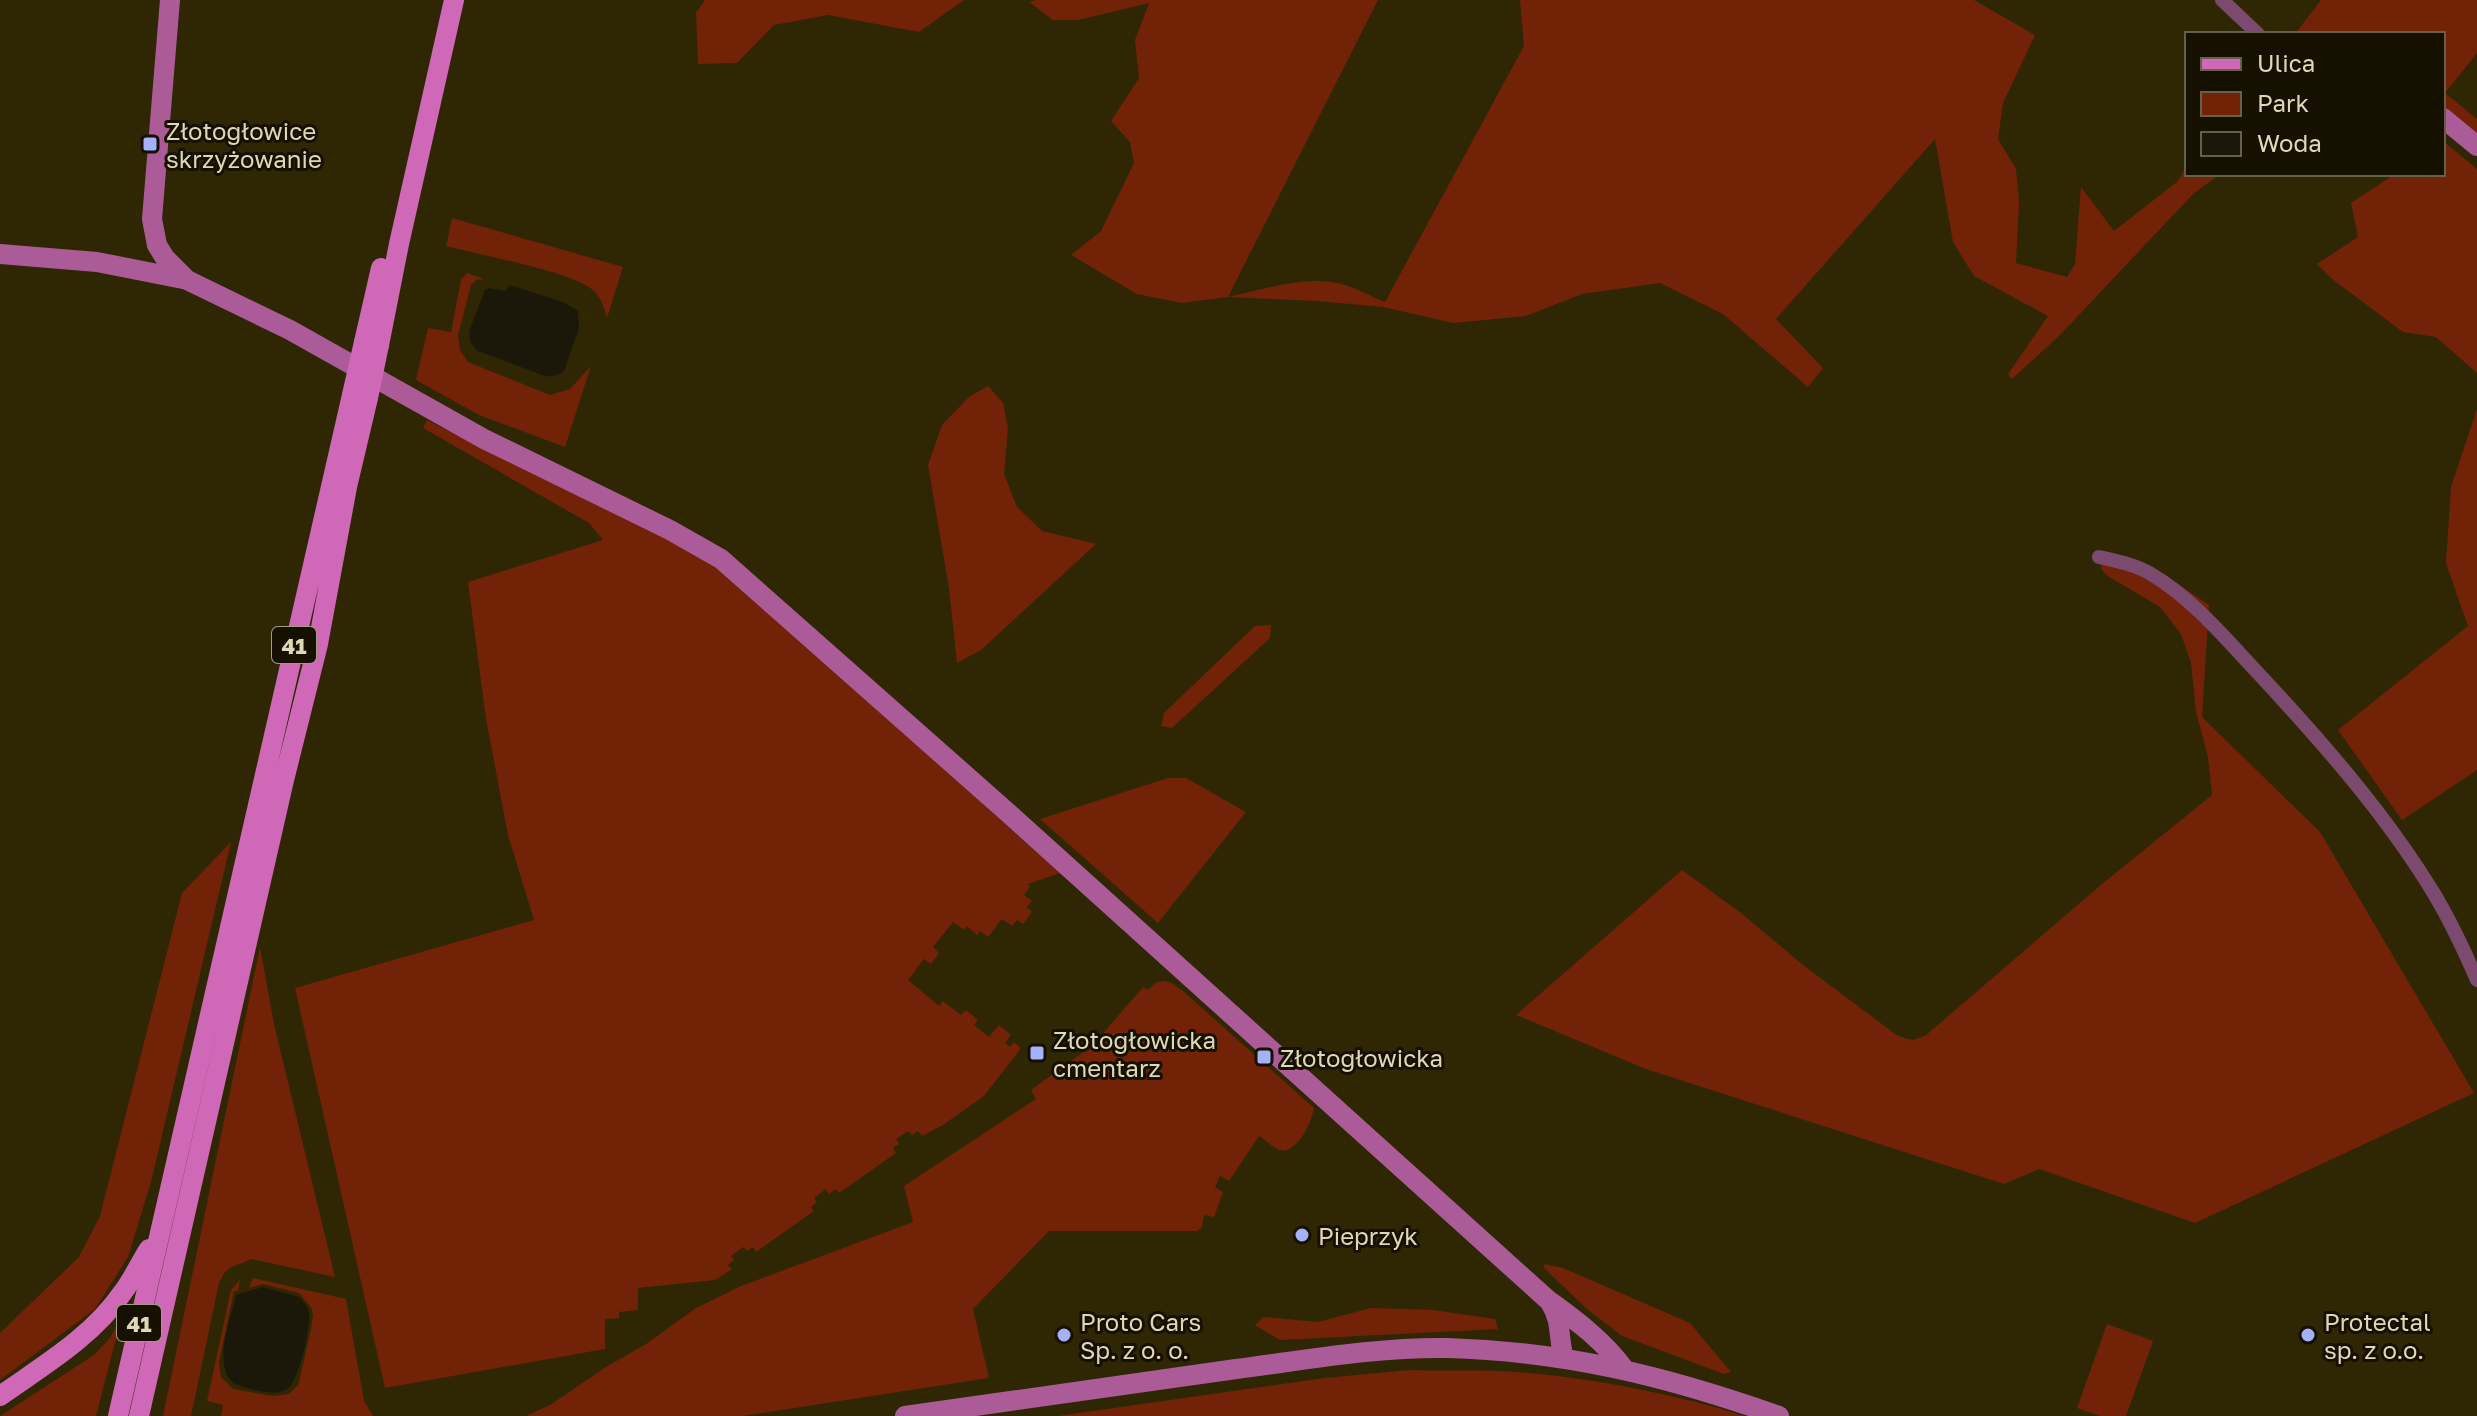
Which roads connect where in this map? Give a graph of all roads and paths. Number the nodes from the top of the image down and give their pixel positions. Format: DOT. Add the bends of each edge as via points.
graph roads {
  1 [pos="170,0"];
  2 [pos="441,0"];
  3 [pos="454,0"];
  4 [pos="2222,0"];
  5 [pos="2256,32"];
  6 [pos="2445,120"];
  7 [pos="2477,146"];
  8 [pos="154,232"];
  9 [pos="0,254"];
  10 [pos="124,267"];
  11 [pos="187,280"];
  12 [pos="372,344"];
  13 [pos="360,396"];
  14 [pos="2099,557"];
  15 [pos="2477,980"];
  16 [pos="160,1230"];
  17 [pos="1548,1300"];
  18 [pos="1573,1318"];
  19 [pos="1531,1354"];
  20 [pos="1564,1358"];
  21 [pos="1625,1370"];
  22 [pos="0,1396"];
  23 [pos="118,1416"];
  24 [pos="139,1416"];
  25 [pos="905,1416"];
  26 [pos="1779,1416"];
  1 -- 8 [label="main road"];
  2 -- 12 [label="main road, 41"];
  3 -- 12 [label="main road, 41"];
  4 -- 5 [label="street"];
  6 -- 7 [label="main road"];
  8 -- 10 [label="main road" via="141,254"];
  8 -- 11 [label="main road" via="165,258"];
  9 -- 10 [label="main road"];
  10 -- 11 [label="main road"];
  11 -- 17 [label="main road" via="721,559"];
  12 -- 13 [label="main road, 41, bridge"];
  13 -- 16 [label="main road, 41"];
  13 -- 24 [label="main road, 41" via="315,658"];
  14 -- 15 [label="street" via="2150,573 2176,591 2302,720 2407,852"];
  16 -- 22 [label="main road" via="123,1293 95,1325"];
  16 -- 23 [label="main road, 41"];
  17 -- 18 [label="main road"];
  17 -- 19 [label="main road" via="1549,1332"];
  17 -- 20 [label="main road" via="1560,1324"];
  18 -- 20 [label="main road" via="1573,1344"];
  18 -- 21 [label="main road"];
  19 -- 20 [label="main road"];
  19 -- 25 [label="main road" via="1444,1348 1366,1352"];
  20 -- 21 [label="main road"];
  21 -- 26 [label="main road"];
}
